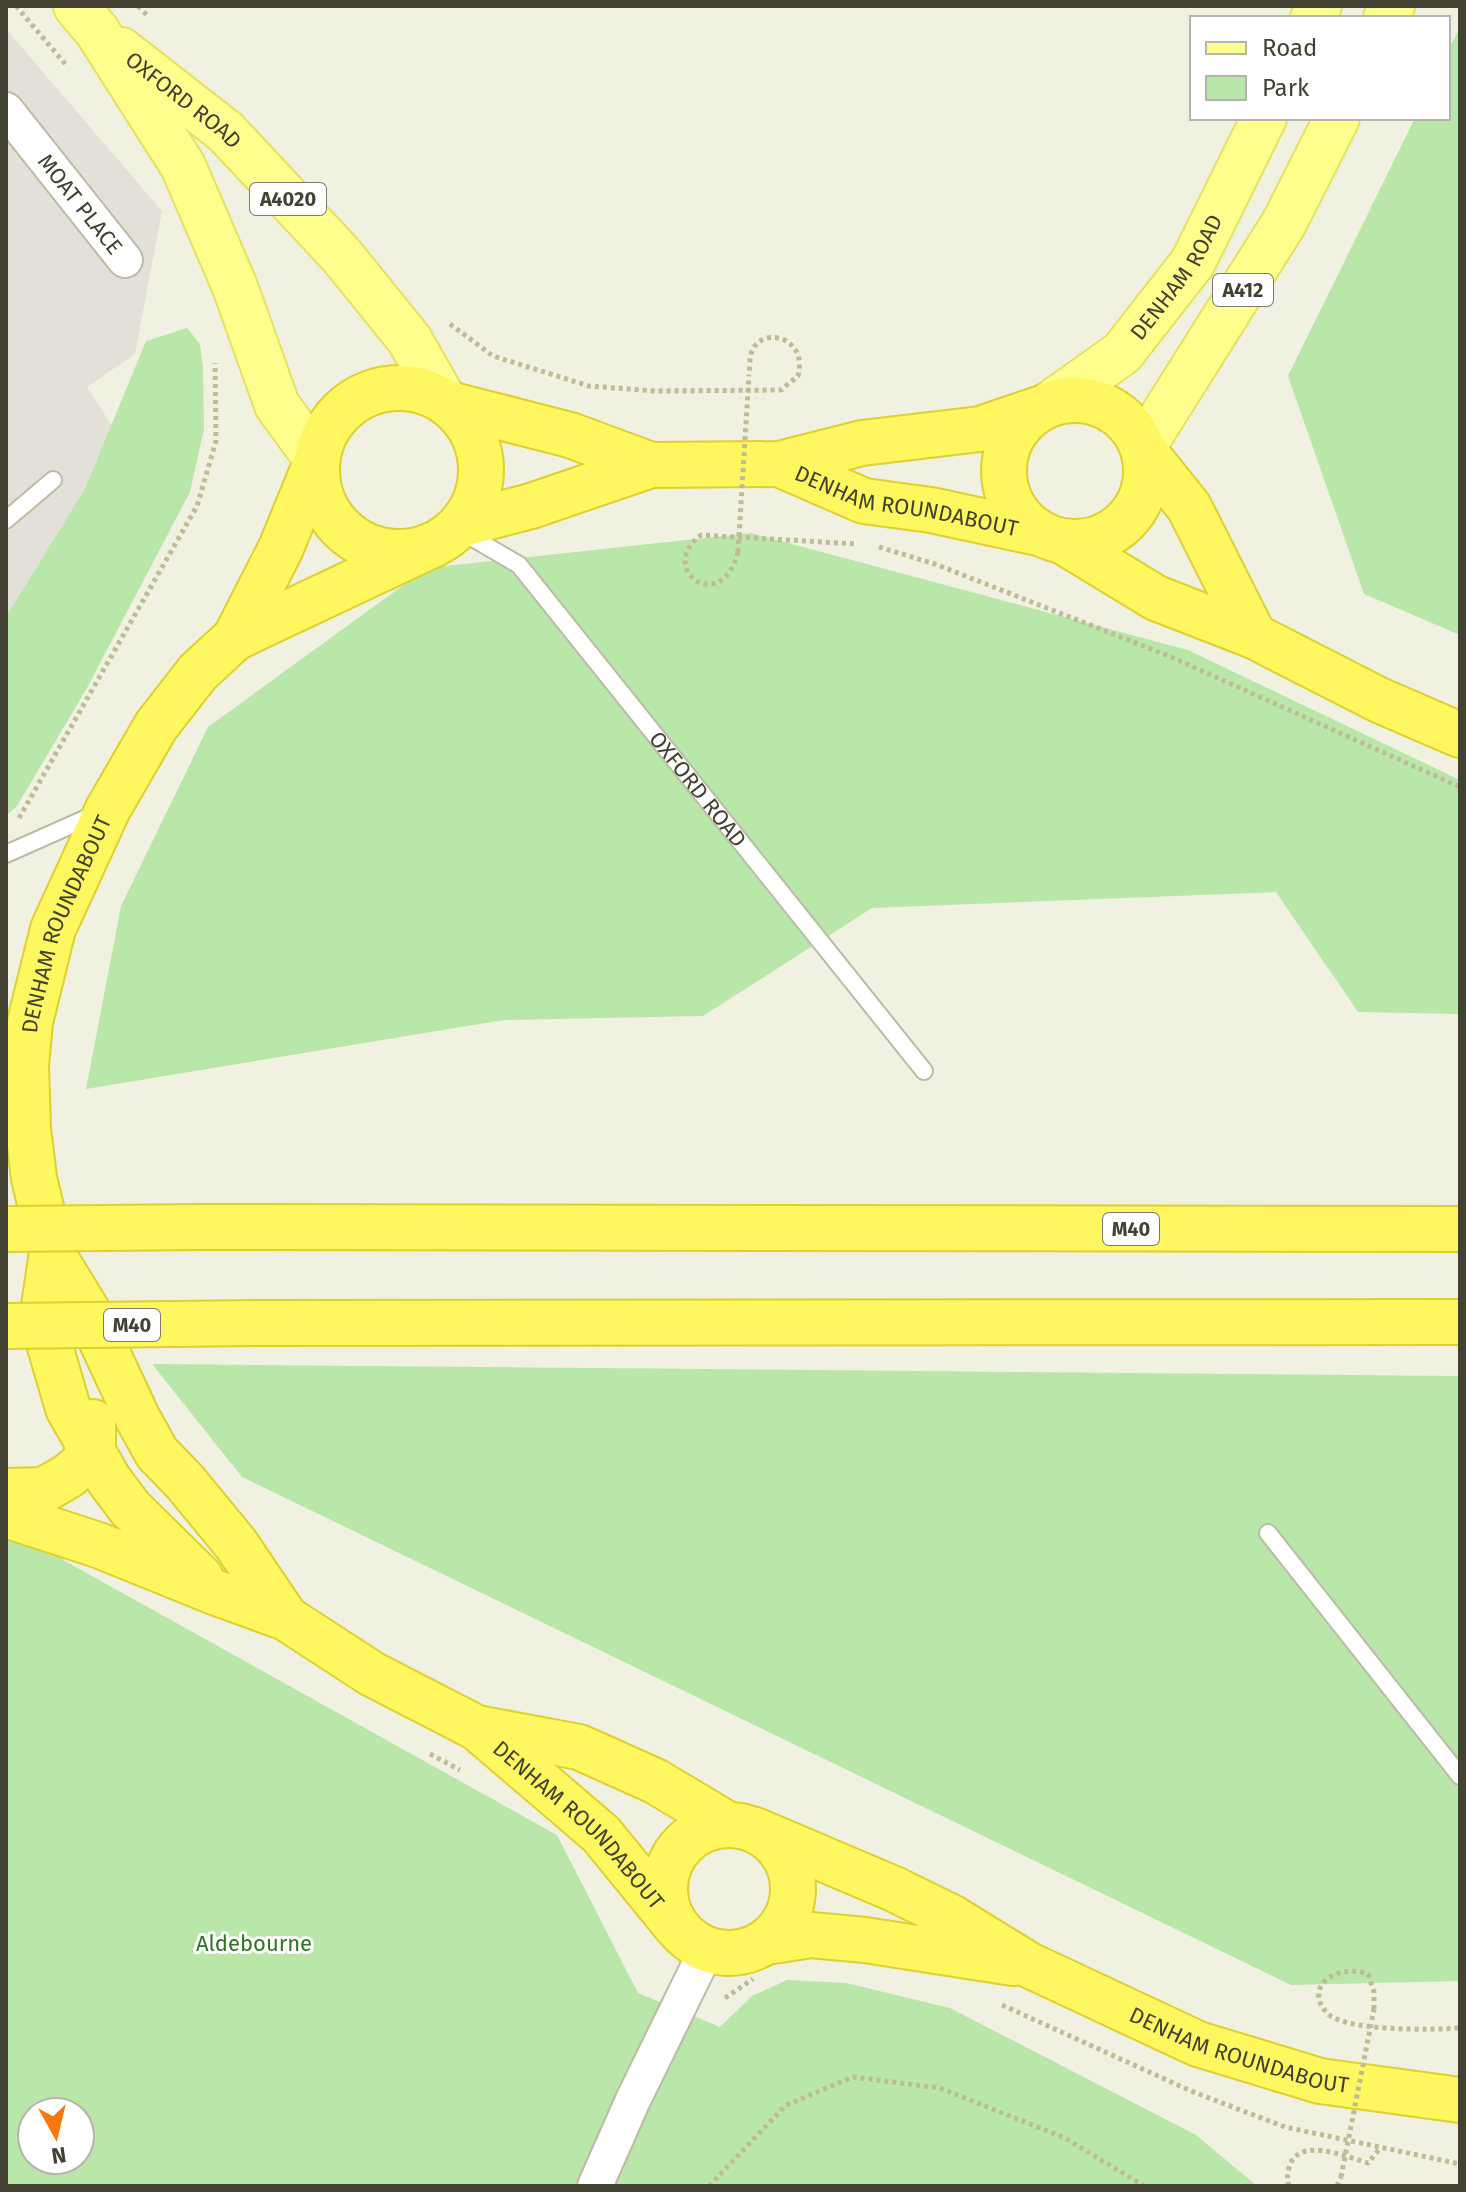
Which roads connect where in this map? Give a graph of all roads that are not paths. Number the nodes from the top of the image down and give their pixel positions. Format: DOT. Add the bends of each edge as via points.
graph roads {
  1 [pos="86,19"];
  2 [pos="6,110"];
  3 [pos="1263,120"];
  4 [pos="1336,120"];
  5 [pos="125,260"];
  6 [pos="446,402"];
  7 [pos="1044,407"];
  8 [pos="1143,449"];
  9 [pos="317,460"];
  10 [pos="779,464"];
  11 [pos="651,465"];
  12 [pos="53,480"];
  13 [pos="6,520"];
  14 [pos="450,533"];
  15 [pos="1051,538"];
  16 [pos="1254,636"];
  17 [pos="235,638"];
  18 [pos="1460,735"];
  19 [pos="108,809"];
  20 [pos="6,854"];
  21 [pos="53,929"];
  22 [pos="6,978"];
  23 [pos="16,1065"];
  24 [pos="924,1071"];
  25 [pos="6,1229"];
  26 [pos="1460,1229"];
  27 [pos="52,1253"];
  28 [pos="88,1312"];
  29 [pos="1460,1322"];
  30 [pos="6,1326"];
  31 [pos="93,1448"];
  32 [pos="6,1491"];
  33 [pos="6,1515"];
  34 [pos="1268,1533"];
  35 [pos="217,1593"];
  36 [pos="286,1618"];
  37 [pos="477,1728"];
  38 [pos="1460,1776"];
  39 [pos="741,1827"];
  40 [pos="692,1938"];
  41 [pos="761,1959"];
  42 [pos="1029,1965"];
  43 [pos="1460,2100"];
  44 [pos="595,2186"];
  1 -- 6 [label="main road, OXFORD ROAD / A4020" via="226,132 341,255 409,339"];
  1 -- 9 [label="main road, OXFORD ROAD / A4020" via="183,166 235,287 277,405"];
  2 -- 5 [label="street, MOAT PLACE"];
  3 -- 7 [label="main road, DENHAM ROAD / A412" via="1193,262 1122,353"];
  4 -- 8 [label="main road, A412" via="1284,223"];
  6 -- 9 [label="highway" via="404,388 358,398 326,432"];
  6 -- 11 [label="highway, DENHAM ROUNDABOUT" via="570,435"];
  6 -- 14 [label="highway" via="468,424 479,448 482,474 476,501"];
  7 -- 8 [label="highway" via="1073,400 1095,402 1116,412"];
  7 -- 10 [label="highway, DENHAM ROUNDABOUT" via="980,429 862,443"];
  7 -- 15 [label="highway" via="1021,423 1006,450 1003,482 1015,511"];
  8 -- 15 [label="highway" via="1147,475 1142,498 1129,519 1111,534 1088,542"];
  8 -- 16 [label="highway" via="1189,507"];
  9 -- 14 [label="highway" via="324,502 350,536 376,549 405,552"];
  9 -- 17 [label="highway, DENHAM ROUNDABOUT" via="281,548"];
  10 -- 11 [label="highway, DENHAM ROUNDABOUT"];
  10 -- 15 [label="highway, DENHAM ROUNDABOUT" via="864,501 931,510"];
  11 -- 14 [label="highway, DENHAM ROUNDABOUT"];
  12 -- 13 [label="lane"];
  14 -- 17 [label="highway, DENHAM ROUNDABOUT"];
  14 -- 24 [label="lane, OXFORD ROAD" via="519,565"];
  15 -- 16 [label="highway, DENHAM ROUNDABOUT" via="1156,598"];
  16 -- 18 [label="highway, DENHAM ROUNDABOUT"];
  17 -- 19 [label="highway, DENHAM ROUNDABOUT" via="198,672 156,726"];
  19 -- 20 [label="lane"];
  19 -- 21 [label="highway, DENHAM ROUNDABOUT"];
  21 -- 22 [label="highway"];
  21 -- 23 [label="highway, DENHAM ROUNDABOUT"];
  23 -- 27 [label="highway, DENHAM ROUNDABOUT"];
  25 -- 26 [label="highway, M40, bridge"];
  27 -- 28 [label="highway, DENHAM ROUNDABOUT"];
  27 -- 31 [label="highway, DENHAM ROUNDABOUT" via="42,1319 68,1408"];
  28 -- 31 [label="highway"];
  28 -- 36 [label="highway, DENHAM ROUNDABOUT" via="157,1453 236,1544"];
  29 -- 30 [label="highway, M40, bridge"];
  31 -- 32 [label="highway" via="81,1465 44,1490"];
  31 -- 35 [label="highway, DENHAM ROUNDABOUT" via="130,1508"];
  33 -- 35 [label="highway"];
  34 -- 38 [label="lane"];
  35 -- 36 [label="highway, DENHAM ROUNDABOUT"];
  36 -- 37 [label="highway, DENHAM ROUNDABOUT" via="372,1674"];
  37 -- 39 [label="highway, DENHAM ROUNDABOUT" via="579,1747"];
  37 -- 40 [label="highway, DENHAM ROUNDABOUT" via="601,1834"];
  39 -- 40 [label="highway" via="698,1833 674,1854 664,1884 667,1907"];
  39 -- 41 [label="highway" via="774,1842 792,1873 789,1912"];
  39 -- 42 [label="highway, DENHAM ROUNDABOUT" via="894,1889"];
  40 -- 41 [label="highway" via="723,1953 745,1951"];
  40 -- 44 [label="street" via="633,2100"];
  41 -- 42 [label="highway, DENHAM ROUNDABOUT" via="811,1935"];
  42 -- 43 [label="highway, DENHAM ROUNDABOUT" via="1213,2049 1320,2081"];
}
